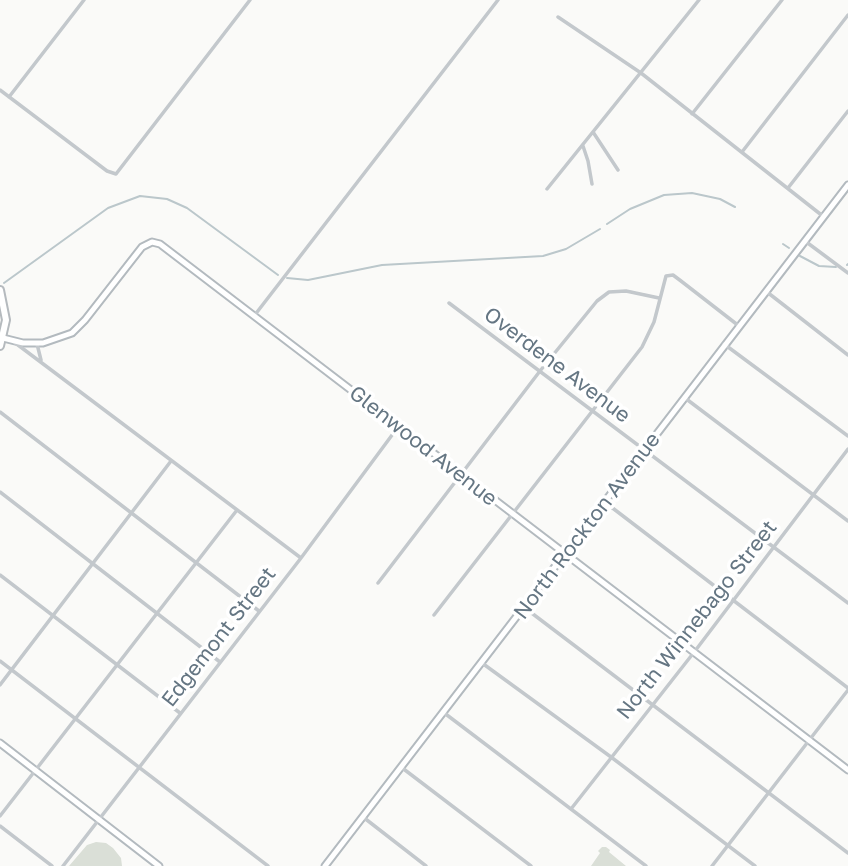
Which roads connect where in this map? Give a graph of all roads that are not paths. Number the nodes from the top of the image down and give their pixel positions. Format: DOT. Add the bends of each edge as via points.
graph roads {
  1 [pos="84,0"];
  2 [pos="250,0"];
  3 [pos="498,0"];
  4 [pos="699,0"];
  5 [pos="782,0"];
  6 [pos="848,15"];
  7 [pos="558,17"];
  8 [pos="641,73"];
  9 [pos="0,90"];
  10 [pos="9,97"];
  11 [pos="848,111"];
  12 [pos="692,114"];
  13 [pos="593,132"];
  14 [pos="583,146"];
  15 [pos="742,152"];
  16 [pos="618,170"];
  17 [pos="592,184"];
  18 [pos="788,188"];
  19 [pos="547,189"];
  20 [pos="847,189"];
  21 [pos="824,216"];
  22 [pos="805,241"];
  23 [pos="848,274"];
  24 [pos="0,290"];
  25 [pos="766,292"];
  26 [pos="660,298"];
  27 [pos="449,303"];
  28 [pos="254,316"];
  29 [pos="738,326"];
  30 [pos="3,338"];
  31 [pos="14,342"];
  32 [pos="37,344"];
  33 [pos="724,344"];
  34 [pos="0,346"];
  35 [pos="848,355"];
  36 [pos="42,362"];
  37 [pos="540,371"];
  38 [pos="685,397"];
  39 [pos="592,410"];
  40 [pos="0,412"];
  41 [pos="398,427"];
  42 [pos="848,436"];
  43 [pos="848,449"];
  44 [pos="645,450"];
  45 [pos="172,461"];
  46 [pos="461,475"];
  47 [pos="0,492"];
  48 [pos="814,495"];
  49 [pos="606,503"];
  50 [pos="237,510"];
  51 [pos="132,512"];
  52 [pos="512,515"];
  53 [pos="848,521"];
  54 [pos="774,547"];
  55 [pos="565,556"];
  56 [pos="300,558"];
  57 [pos="196,561"];
  58 [pos="92,564"];
  59 [pos="0,575"];
  60 [pos="378,583"];
  61 [pos="732,600"];
  62 [pos="848,603"];
  63 [pos="525,608"];
  64 [pos="259,611"];
  65 [pos="156,612"];
  66 [pos="434,615"];
  67 [pos="53,616"];
  68 [pos="695,651"];
  69 [pos="0,661"];
  70 [pos="220,662"];
  71 [pos="482,663"];
  72 [pos="118,664"];
  73 [pos="12,670"];
  74 [pos="0,685"];
  75 [pos="848,689"];
  76 [pos="652,705"];
  77 [pos="443,712"];
  78 [pos="180,713"];
  79 [pos="76,719"];
  80 [pos="808,741"];
  81 [pos="0,743"];
  82 [pos="611,757"];
  83 [pos="401,767"];
  84 [pos="139,768"];
  85 [pos="848,770"];
  86 [pos="35,771"];
  87 [pos="769,793"];
  88 [pos="570,809"];
  89 [pos="0,816"];
  90 [pos="363,817"];
  91 [pos="99,820"];
  92 [pos="0,826"];
  93 [pos="728,846"];
  94 [pos="848,853"];
  95 [pos="529,865"];
  96 [pos="52,866"];
  97 [pos="63,866"];
  98 [pos="159,866"];
  99 [pos="268,866"];
  100 [pos="325,866"];
  101 [pos="426,866"];
  102 [pos="646,866"];
  103 [pos="712,866"];
  104 [pos="755,866"];
  1 -- 10 [label="street"];
  2 -- 10 [label="street" via="114,174"];
  3 -- 28 [label="street"];
  4 -- 8 [label="street"];
  5 -- 12 [label="street"];
  6 -- 15 [label="street"];
  7 -- 8 [label="street"];
  8 -- 12 [label="street"];
  8 -- 13 [label="street"];
  9 -- 10 [label="street"];
  11 -- 18 [label="street"];
  12 -- 15 [label="street"];
  13 -- 14 [label="street"];
  13 -- 16 [label="street"];
  14 -- 17 [label="street"];
  14 -- 19 [label="street"];
  15 -- 18 [label="street"];
  18 -- 21 [label="street"];
  20 -- 21 [label="street, North Rockton Avenue"];
  21 -- 22 [label="street, North Rockton Avenue"];
  22 -- 23 [label="street"];
  22 -- 25 [label="street, North Rockton Avenue"];
  24 -- 30 [label="main road" via="6,320"];
  25 -- 29 [label="street, North Rockton Avenue"];
  25 -- 35 [label="street"];
  26 -- 29 [label="street" via="666,276 673,275"];
  26 -- 37 [label="street" via="609,292"];
  26 -- 39 [label="street" via="642,347"];
  27 -- 37 [label="street, Overdene Avenue"];
  28 -- 32 [label="street, Glenwood Avenue" via="165,247 152,242 142,247 77,329"];
  28 -- 41 [label="street, Glenwood Avenue"];
  29 -- 33 [label="street, North Rockton Avenue"];
  30 -- 31 [label="street, Glenwood Avenue"];
  30 -- 34 [label="main road"];
  31 -- 32 [label="street, Glenwood Avenue"];
  31 -- 36 [label="street"];
  32 -- 36 [label="street"];
  33 -- 38 [label="street, North Rockton Avenue"];
  33 -- 42 [label="street"];
  36 -- 45 [label="street"];
  37 -- 39 [label="street, Overdene Avenue"];
  37 -- 46 [label="street"];
  38 -- 44 [label="street, North Rockton Avenue"];
  38 -- 48 [label="street"];
  39 -- 44 [label="street, Overdene Avenue"];
  39 -- 52 [label="street"];
  40 -- 51 [label="street"];
  41 -- 46 [label="street, Glenwood Avenue"];
  41 -- 56 [label="street, Edgemont Street"];
  43 -- 48 [label="street, North Winnebago Street"];
  44 -- 49 [label="street, North Rockton Avenue"];
  44 -- 54 [label="street, Overdene Avenue"];
  45 -- 50 [label="street"];
  45 -- 51 [label="street"];
  46 -- 52 [label="street, Glenwood Avenue"];
  46 -- 60 [label="street"];
  47 -- 58 [label="street"];
  48 -- 53 [label="street"];
  48 -- 54 [label="street, North Winnebago Street"];
  49 -- 55 [label="street, North Rockton Avenue"];
  49 -- 61 [label="street"];
  50 -- 56 [label="street"];
  50 -- 57 [label="street"];
  51 -- 57 [label="street"];
  51 -- 58 [label="street"];
  52 -- 55 [label="street, Glenwood Avenue"];
  52 -- 66 [label="street"];
  54 -- 61 [label="street, North Winnebago Street"];
  54 -- 62 [label="street, Overdene Avenue"];
  55 -- 63 [label="street, North Rockton Avenue"];
  55 -- 68 [label="street, Glenwood Avenue"];
  56 -- 64 [label="street, Edgemont Street"];
  57 -- 64 [label="street"];
  57 -- 65 [label="street"];
  58 -- 65 [label="street"];
  58 -- 67 [label="street"];
  59 -- 67 [label="street"];
  61 -- 68 [label="street, North Winnebago Street"];
  61 -- 75 [label="street"];
  63 -- 71 [label="street, North Rockton Avenue"];
  63 -- 76 [label="street"];
  64 -- 70 [label="street, Edgemont Street"];
  65 -- 70 [label="street"];
  65 -- 72 [label="street"];
  67 -- 72 [label="street"];
  67 -- 73 [label="street"];
  68 -- 76 [label="street, North Winnebago Street"];
  68 -- 80 [label="street, Glenwood Avenue"];
  69 -- 73 [label="street"];
  70 -- 78 [label="street, Edgemont Street"];
  71 -- 77 [label="street, North Rockton Avenue"];
  71 -- 82 [label="street"];
  72 -- 78 [label="street"];
  72 -- 79 [label="street"];
  73 -- 74 [label="street"];
  73 -- 79 [label="street"];
  75 -- 80 [label="street"];
  76 -- 82 [label="street, North Winnebago Street"];
  76 -- 87 [label="street"];
  77 -- 83 [label="street, North Rockton Avenue"];
  77 -- 88 [label="street"];
  78 -- 84 [label="street, Edgemont Street"];
  79 -- 84 [label="street"];
  79 -- 86 [label="street"];
  80 -- 85 [label="street, Glenwood Avenue"];
  80 -- 87 [label="street"];
  81 -- 86 [label="street"];
  82 -- 88 [label="street, North Winnebago Street"];
  82 -- 93 [label="street"];
  83 -- 90 [label="street, North Rockton Avenue"];
  83 -- 95 [label="street"];
  84 -- 91 [label="street, Edgemont Street"];
  84 -- 99 [label="street"];
  86 -- 89 [label="street"];
  86 -- 91 [label="street"];
  87 -- 93 [label="street"];
  87 -- 94 [label="street"];
  88 -- 102 [label="street"];
  90 -- 100 [label="street, North Rockton Avenue"];
  90 -- 101 [label="street"];
  91 -- 97 [label="street, Edgemont Street"];
  91 -- 98 [label="street"];
  92 -- 96 [label="street"];
  93 -- 103 [label="street"];
  93 -- 104 [label="street"];
}
